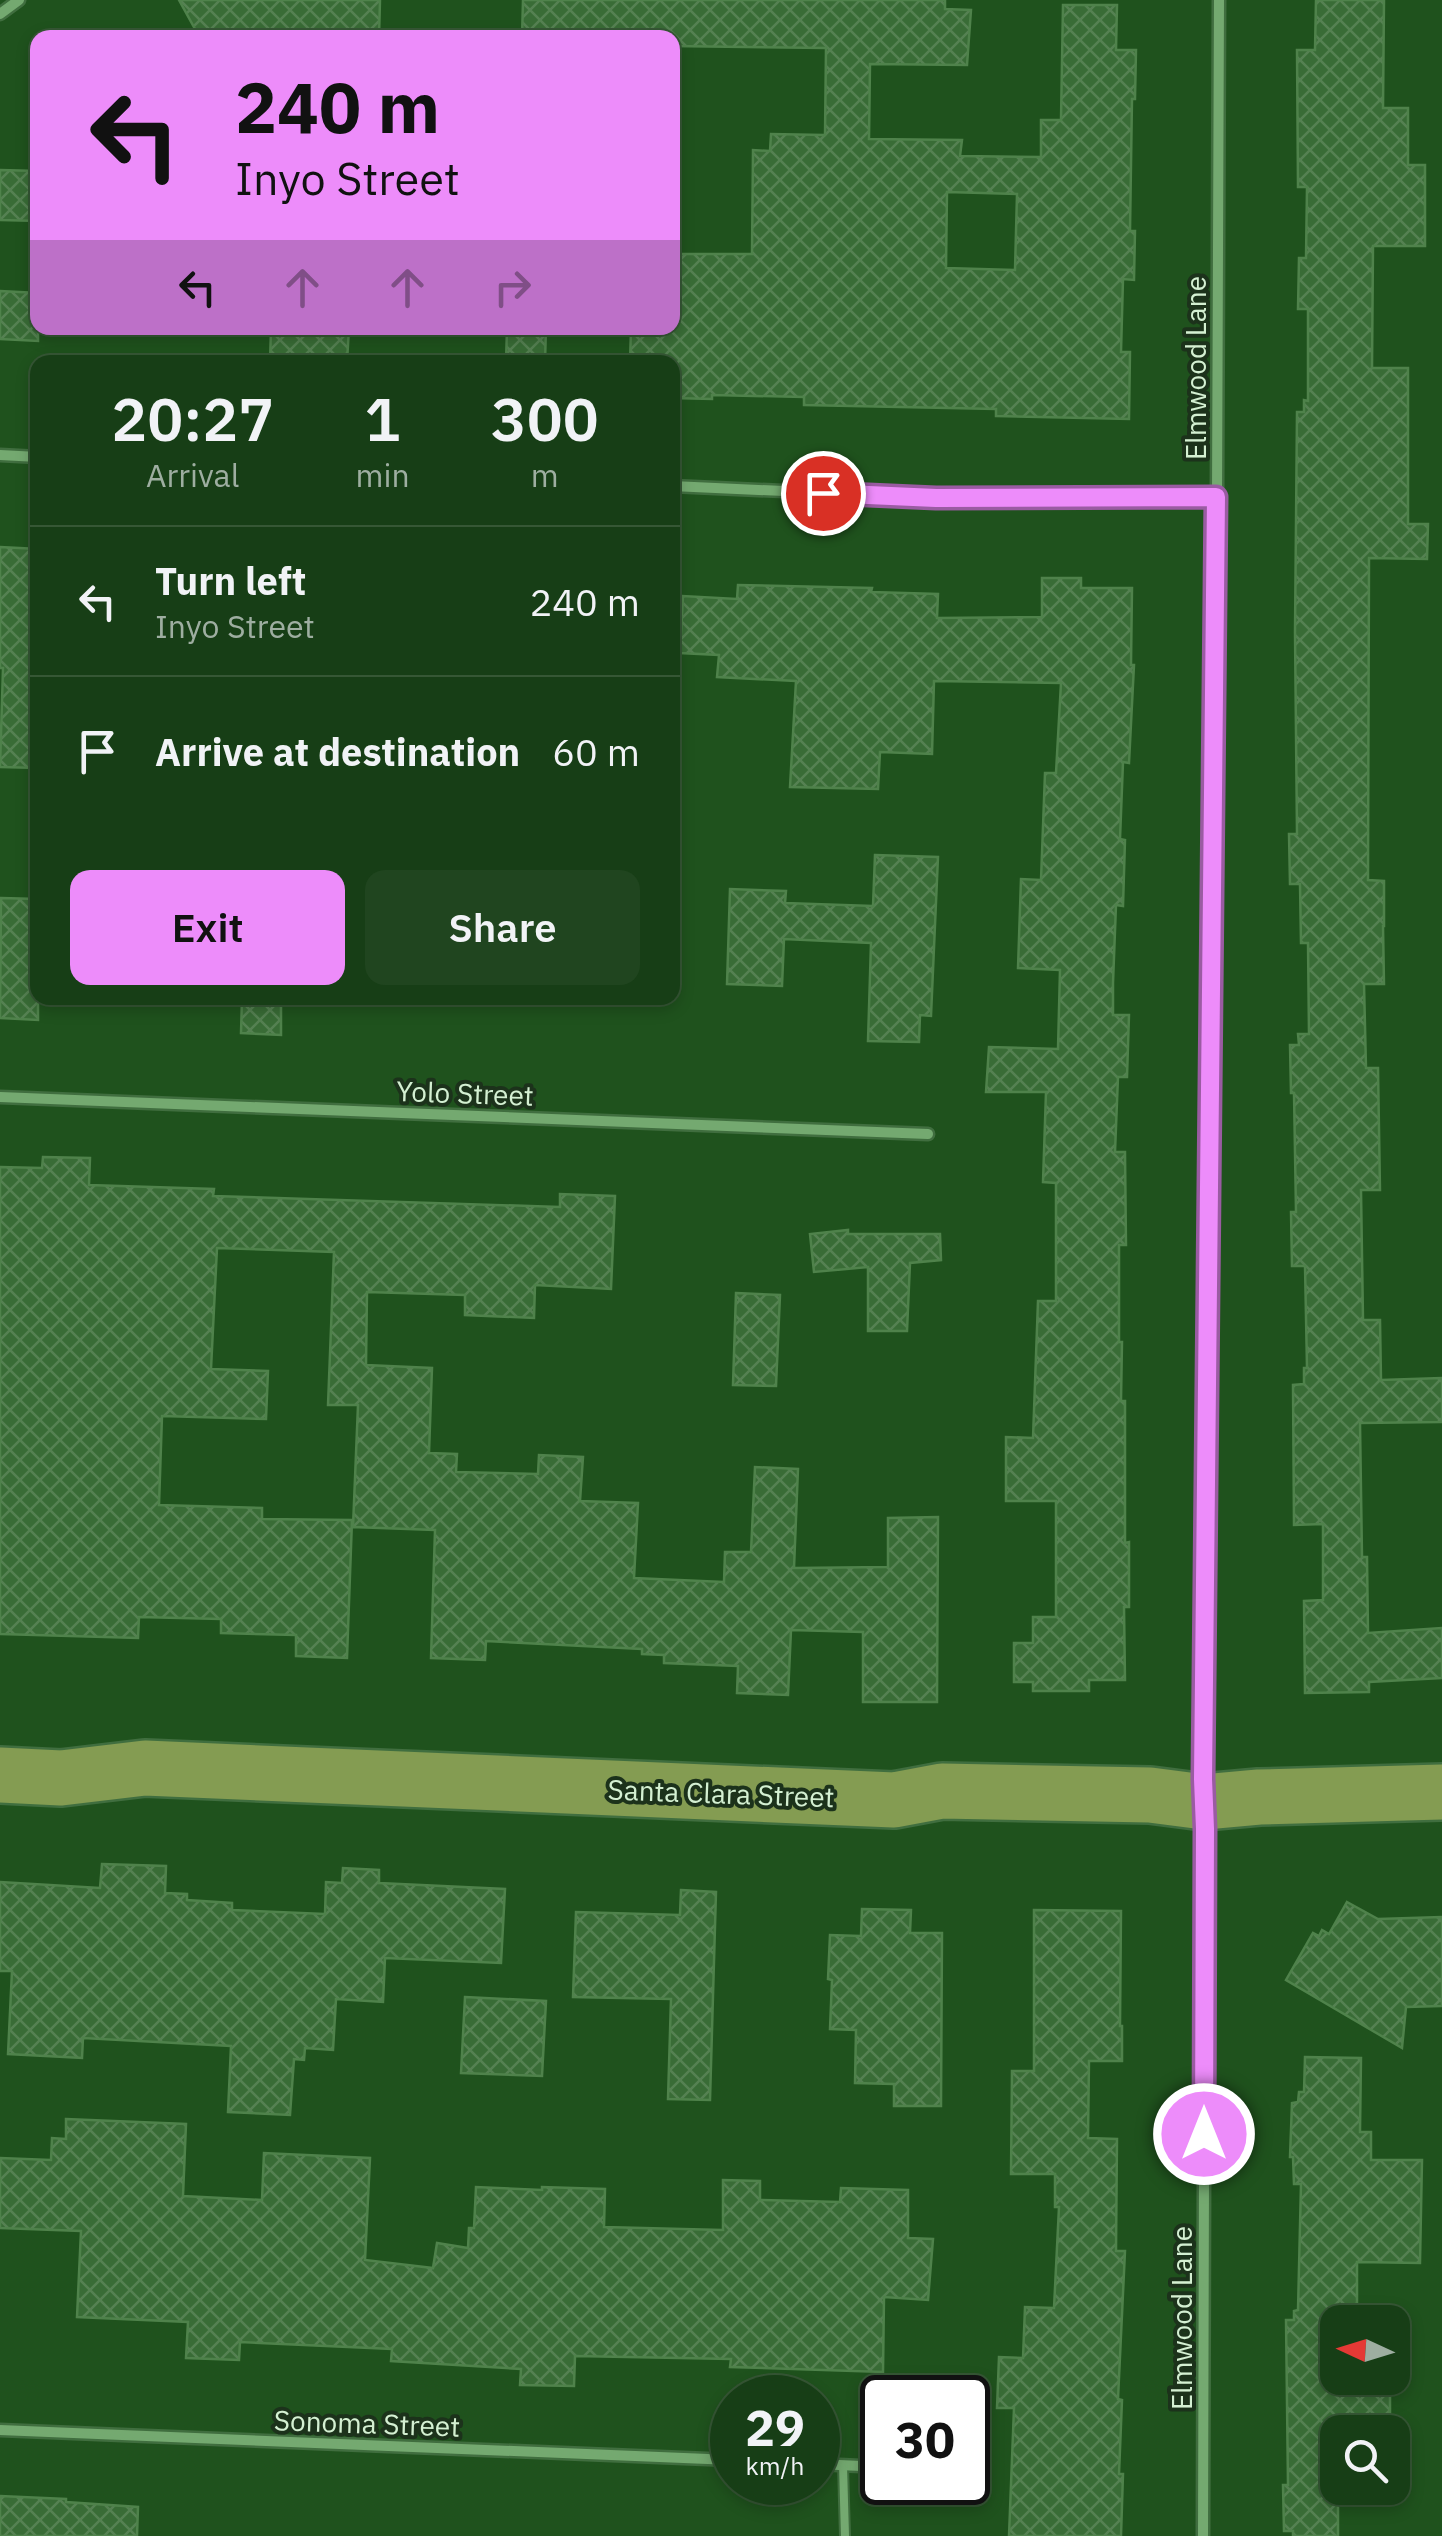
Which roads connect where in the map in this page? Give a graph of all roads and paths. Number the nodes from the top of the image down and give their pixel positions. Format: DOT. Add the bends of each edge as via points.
graph roads {
  1 [pos="18,0"];
  2 [pos="1219,0"];
  3 [pos="0,14"];
  4 [pos="0,455"];
  5 [pos="30,457"];
  6 [pos="680,486"];
  7 [pos="1216,497"];
  8 [pos="0,1097"];
  9 [pos="928,1134"];
  10 [pos="0,1775"];
  11 [pos="1442,1792"];
  12 [pos="1204,1802"];
  13 [pos="0,2430"];
  14 [pos="710,2459"];
  15 [pos="840,2465"];
  16 [pos="843,2465"];
  17 [pos="860,2466"];
  18 [pos="845,2536"];
  19 [pos="1203,2536"];
  1 -- 3 [label="street"];
  2 -- 7 [label="street, Elmwood Lane"];
  4 -- 5 [label="street"];
  6 -- 7 [label="street" via="936,498"];
  7 -- 12 [label="street, Elmwood Lane"];
  8 -- 9 [label="street, Yolo Street"];
  10 -- 12 [label="main road, Santa Clara Street" via="61,1778 145,1768 894,1800 942,1790"];
  11 -- 12 [label="main road, Santa Clara Street"];
  12 -- 19 [label="street, Elmwood Lane"];
  13 -- 14 [label="street, Sonoma Street"];
  15 -- 16 [label="street"];
  16 -- 17 [label="street"];
  16 -- 18 [label="lane"];
}
